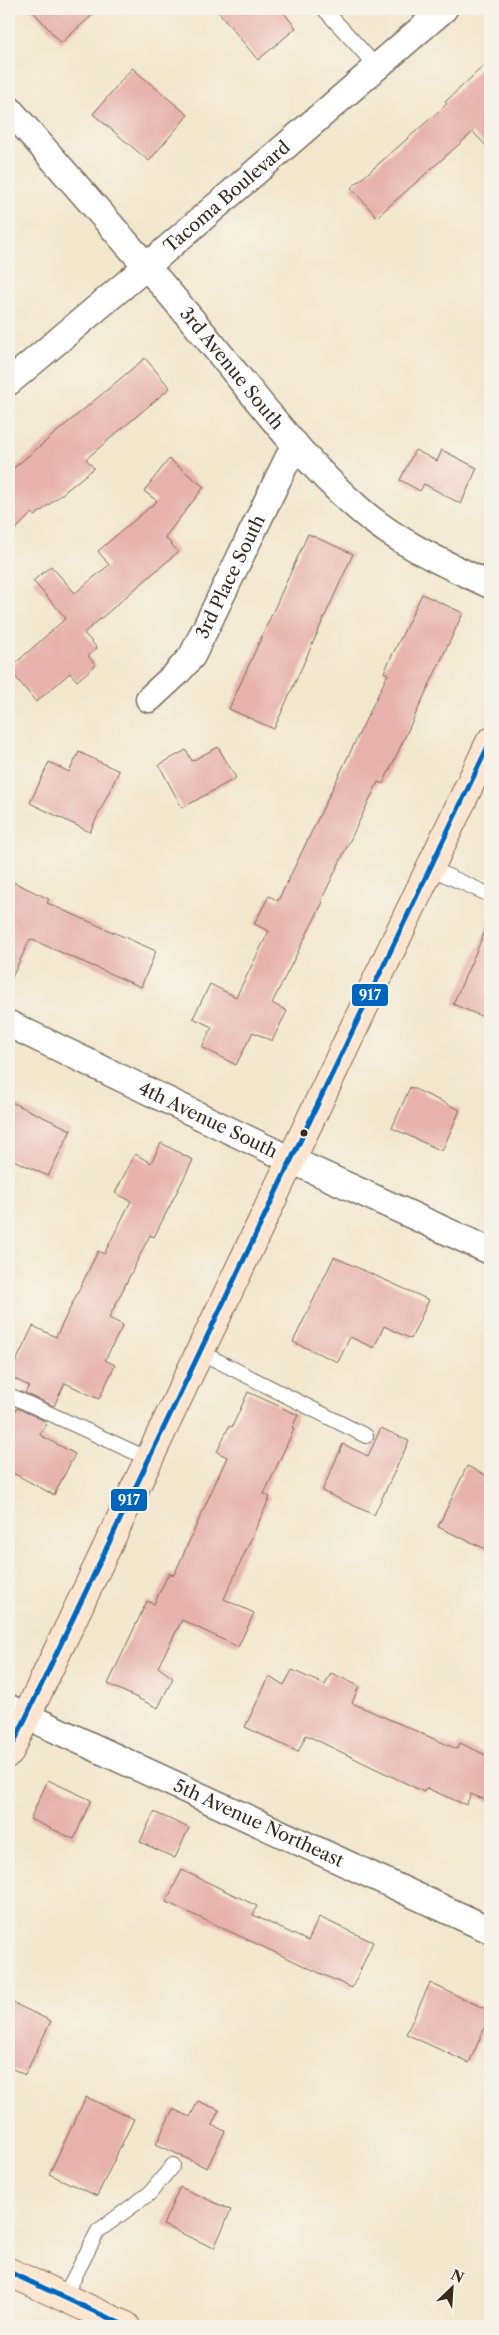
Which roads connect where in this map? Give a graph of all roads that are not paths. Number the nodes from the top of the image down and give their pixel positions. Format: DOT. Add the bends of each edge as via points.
graph roads {
  1 [pos="324,9"];
  2 [pos="444,9"];
  3 [pos="377,67"];
  4 [pos="9,109"];
  5 [pos="147,266"];
  6 [pos="9,382"];
  7 [pos="295,444"];
  8 [pos="490,585"];
  9 [pos="149,699"];
  10 [pos="490,742"];
  11 [pos="430,868"];
  12 [pos="490,895"];
  13 [pos="9,1024"];
  14 [pos="291,1160"];
  15 [pos="490,1251"];
  16 [pos="200,1352"];
  17 [pos="9,1395"];
  18 [pos="366,1436"];
  19 [pos="149,1459"];
  20 [pos="18,1712"];
  21 [pos="9,1753"];
  22 [pos="490,1930"];
  23 [pos="173,2165"];
  24 [pos="9,2272"];
  25 [pos="64,2297"];
  26 [pos="126,2326"];
  1 -- 3 [label="lane"];
  2 -- 3 [label="street, Tacoma Boulevard"];
  3 -- 5 [label="street, Tacoma Boulevard"];
  4 -- 5 [label="street, 3rd Avenue South"];
  5 -- 6 [label="street, Tacoma Boulevard"];
  5 -- 7 [label="street, 3rd Avenue South"];
  7 -- 8 [label="street, 3rd Avenue South" via="361,511 440,562"];
  7 -- 9 [label="street, 3rd Place South" via="192,656"];
  10 -- 11 [label="street"];
  11 -- 12 [label="lane"];
  11 -- 14 [label="street"];
  13 -- 14 [label="street, 4th Avenue South"];
  14 -- 15 [label="street, 4th Avenue South"];
  14 -- 16 [label="street"];
  16 -- 18 [label="lane"];
  16 -- 19 [label="street"];
  17 -- 19 [label="lane"];
  19 -- 20 [label="street"];
  20 -- 21 [label="street"];
  20 -- 22 [label="street, 5th Avenue Northeast"];
  23 -- 25 [label="lane" via="150,2193 98,2231"];
  24 -- 25 [label="street"];
  25 -- 26 [label="street"];
}
